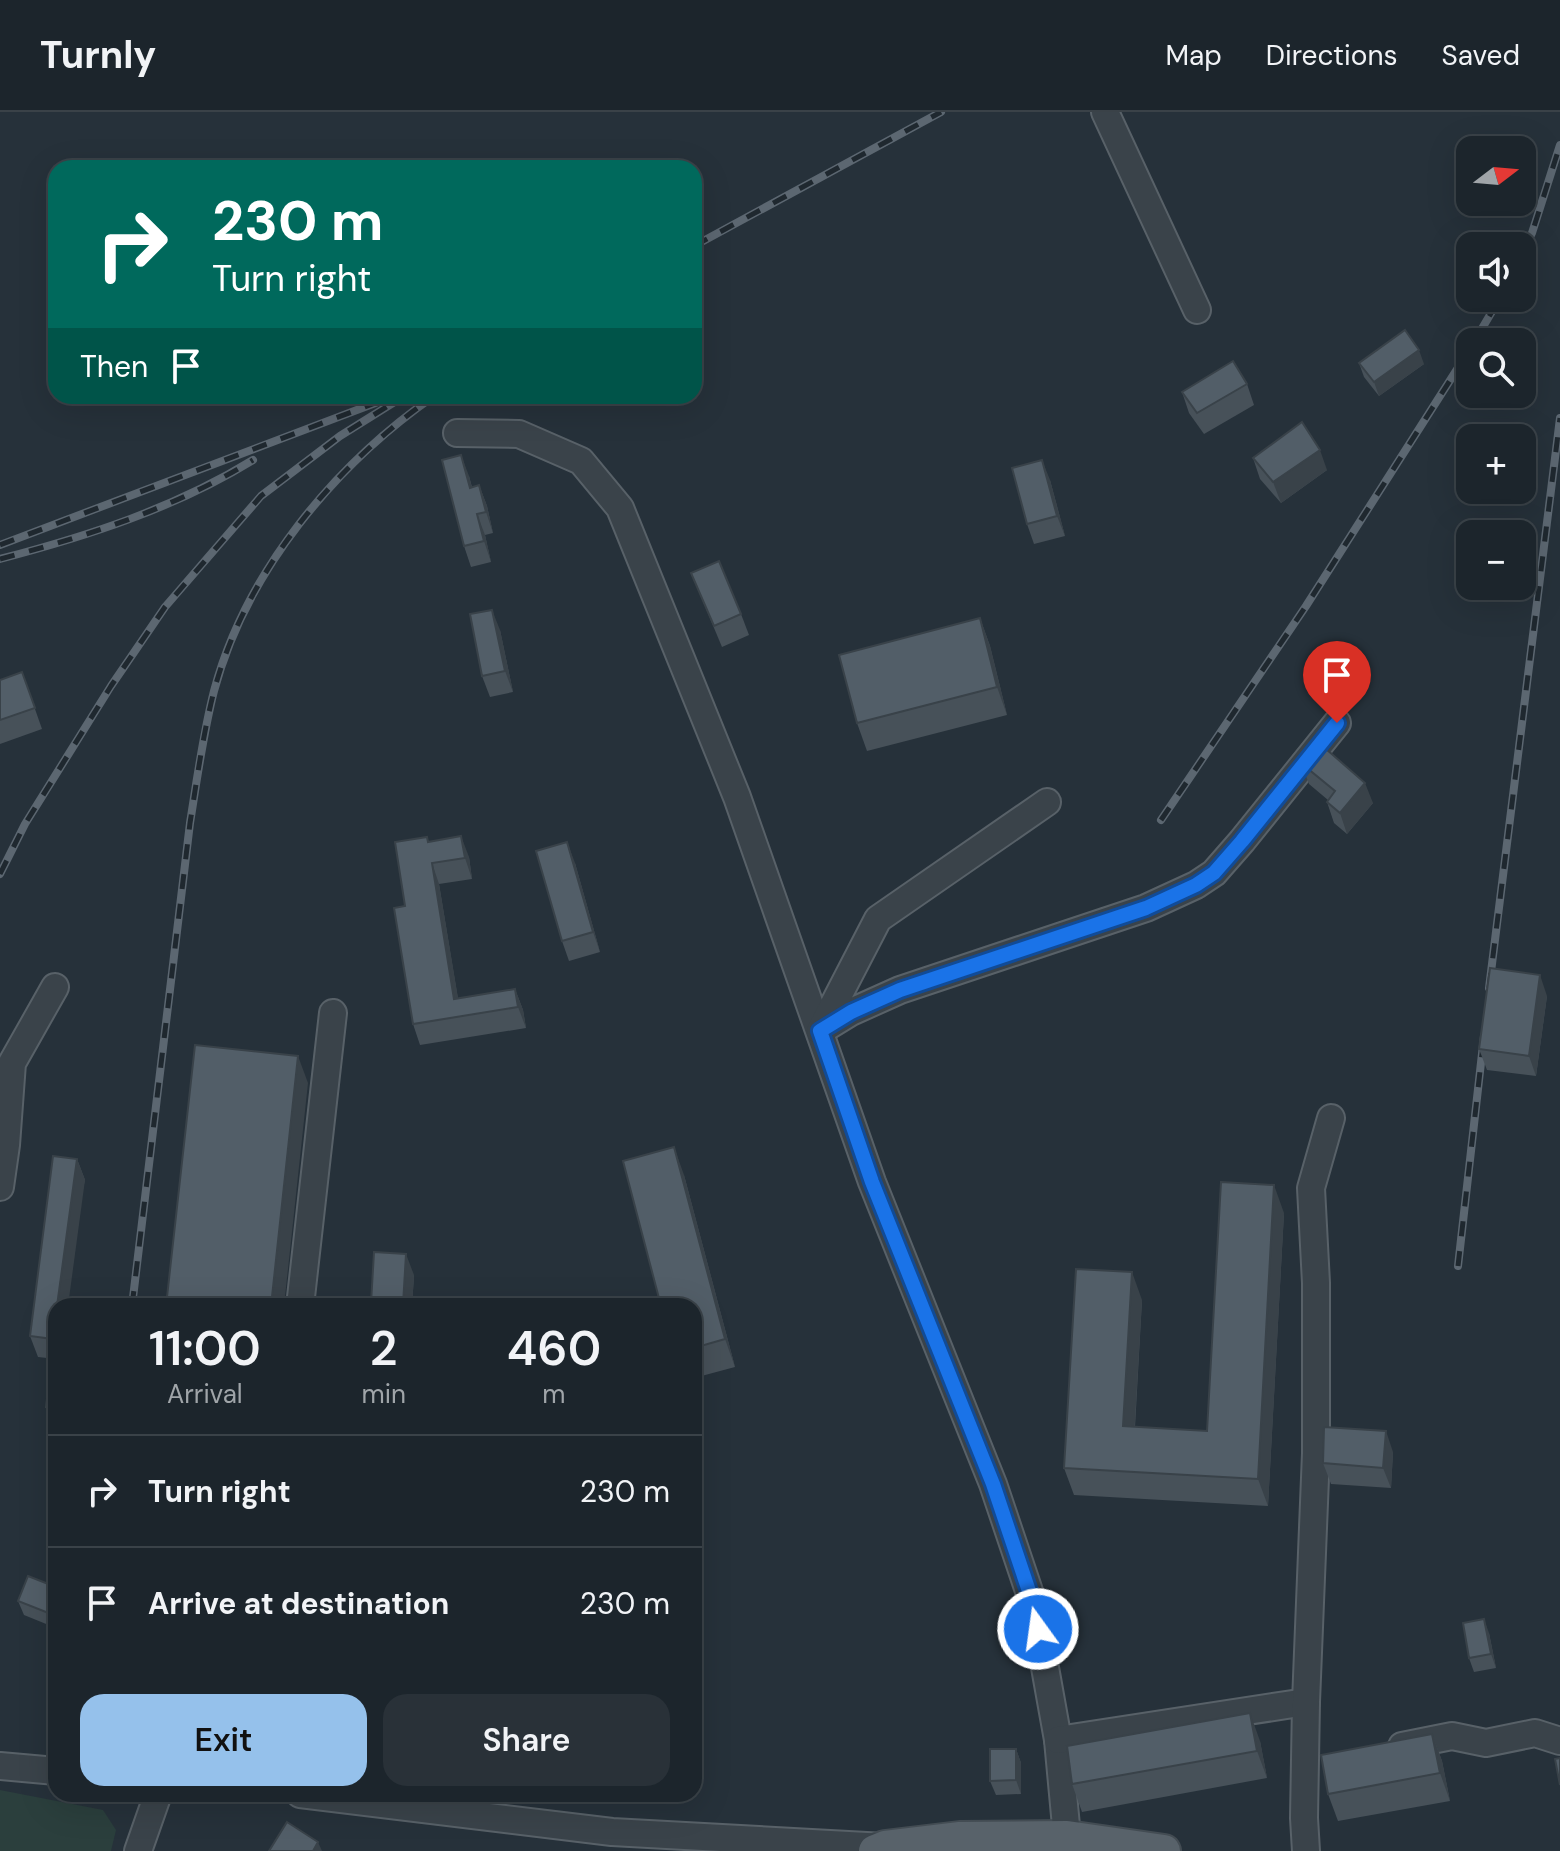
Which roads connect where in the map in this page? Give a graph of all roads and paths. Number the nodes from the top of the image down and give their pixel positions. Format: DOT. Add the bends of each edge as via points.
graph roads {
  1 [pos="1105,112"];
  2 [pos="1197,310"];
  3 [pos="457,433"];
  4 [pos="1337,723"];
  5 [pos="1047,802"];
  6 [pos="55,987"];
  7 [pos="333,1013"];
  8 [pos="820,1031"];
  9 [pos="1331,1118"];
  10 [pos="0,1187"];
  11 [pos="301,1298"];
  12 [pos="1306,1702"];
  13 [pos="1058,1740"];
  14 [pos="1560,1741"];
  15 [pos="1378,1750"];
  16 [pos="1334,1759"];
  17 [pos="1305,1764"];
  18 [pos="0,1766"];
  19 [pos="48,1770"];
  20 [pos="155,1802"];
  21 [pos="366,1802"];
  22 [pos="1067,1837"];
  23 [pos="960,1845"];
  24 [pos="880,1849"];
  25 [pos="138,1851"];
  26 [pos="1164,1851"];
  27 [pos="1306,1851"];
  1 -- 2 [label="street"];
  3 -- 8 [label="street" via="519,434 581,461 620,508 737,797"];
  4 -- 8 [label="street" via="1242,841 1196,885 1146,908 900,990"];
  5 -- 8 [label="street" via="878,919"];
  6 -- 10 [label="street" via="12,1063"];
  7 -- 11 [label="street"];
  8 -- 13 [label="street" via="872,1182 993,1484 1029,1592"];
  9 -- 12 [label="street" via="1311,1188 1316,1453"];
  12 -- 13 [label="street"];
  12 -- 17 [label="street"];
  13 -- 22 [label="street"];
  14 -- 15 [label="street" via="1535,1733 1486,1743 1452,1736"];
  16 -- 17 [label="street"];
  17 -- 27 [label="street"];
  18 -- 19 [label="street"];
  20 -- 25 [label="street"];
  21 -- 24 [label="street" via="612,1832"];
  22 -- 23 [label="main road"];
  22 -- 26 [label="main road"];
  23 -- 24 [label="main road"];
}
